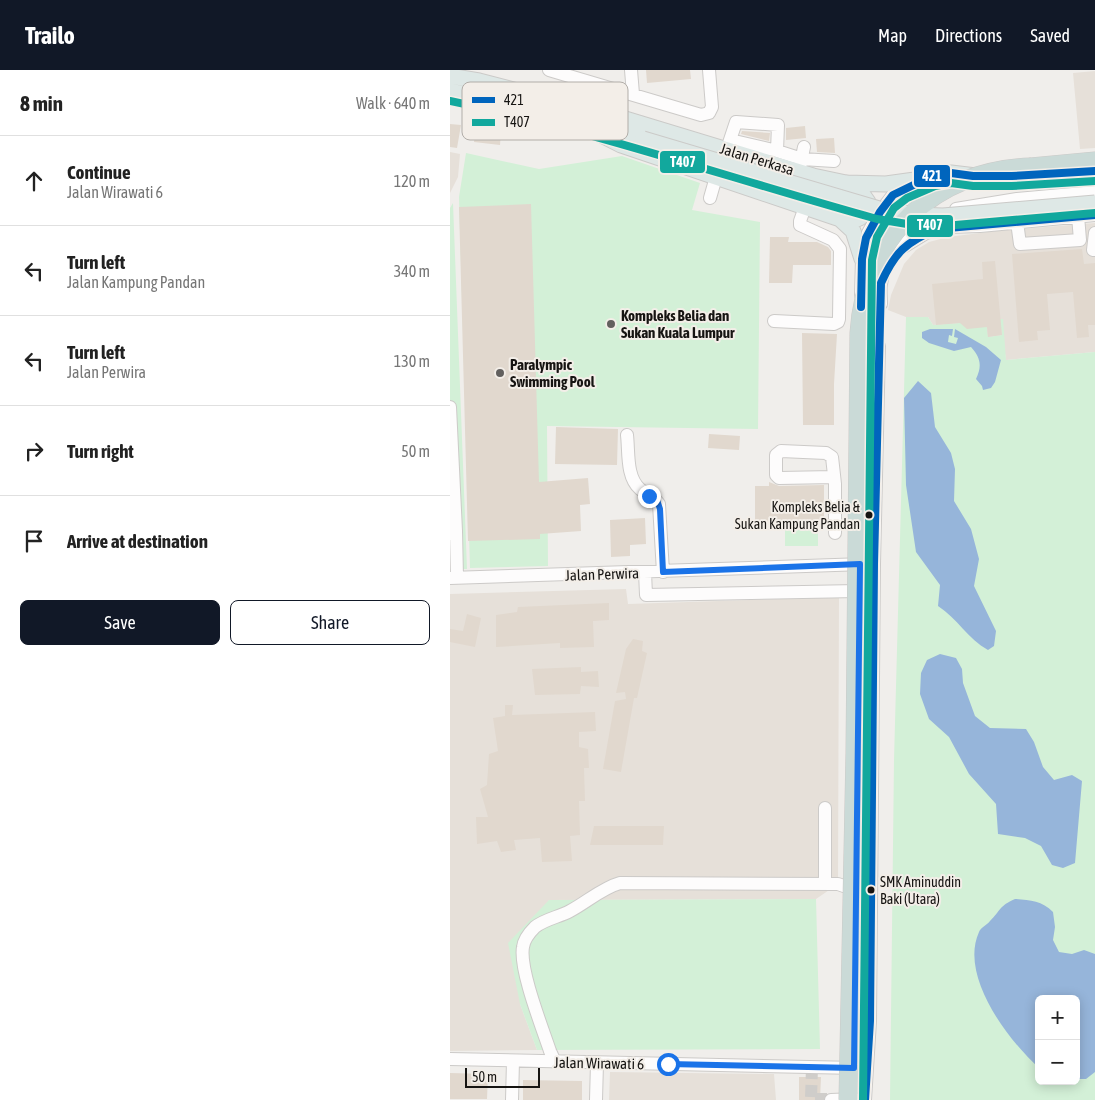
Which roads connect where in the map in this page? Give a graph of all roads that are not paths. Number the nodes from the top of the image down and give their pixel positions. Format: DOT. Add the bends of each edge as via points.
graph roads {
  1 [pos="549,70"];
  2 [pos="631,70"];
  3 [pos="709,70"];
  4 [pos="450,76"];
  5 [pos="478,82"];
  6 [pos="591,82"];
  7 [pos="628,93"];
  8 [pos="633,94"];
  9 [pos="628,120"];
  10 [pos="628,135"];
  11 [pos="611,140"];
  12 [pos="729,145"];
  13 [pos="777,151"];
  14 [pos="802,159"];
  15 [pos="834,161"];
  16 [pos="1095,162"];
  17 [pos="1034,170"];
  18 [pos="1095,170"];
  19 [pos="716,177"];
  20 [pos="922,179"];
  21 [pos="846,183"];
  22 [pos="1095,192"];
  23 [pos="710,198"];
  24 [pos="1095,203"];
  25 [pos="805,207"];
  26 [pos="1095,215"];
  27 [pos="1078,216"];
  28 [pos="840,219"];
  29 [pos="1017,222"];
  30 [pos="1095,233"];
  31 [pos="1095,250"];
  32 [pos="862,259"];
  33 [pos="881,283"];
  34 [pos="774,321"];
  35 [pos="450,406"];
  36 [pos="627,435"];
  37 [pos="835,480"];
  38 [pos="858,481"];
  39 [pos="453,532"];
  40 [pos="835,533"];
  41 [pos="860,564"];
  42 [pos="874,564"];
  43 [pos="645,572"];
  44 [pos="663,572"];
  45 [pos="454,578"];
  46 [pos="858,591"];
  47 [pos="825,808"];
  48 [pos="825,884"];
  49 [pos="855,890"];
  50 [pos="450,1059"];
  51 [pos="513,1061"];
  52 [pos="555,1062"];
  53 [pos="597,1062"];
  54 [pos="854,1068"];
  55 [pos="867,1068"];
  56 [pos="512,1100"];
  57 [pos="596,1100"];
  58 [pos="832,1100"];
  59 [pos="858,1100"];
  1 -- 6 [label="street"];
  2 -- 8 [label="street"];
  3 -- 8 [label="street" via="712,107 709,113 701,115"];
  4 -- 5 [label="main road, Jalan Perkasa"];
  7 -- 8 [label="street"];
  9 -- 12 [label="main road, Jalan Perkasa"];
  10 -- 24 [label="main road, Jalan Perkasa, bridge" via="879,209 915,215 966,215"];
  11 -- 19 [label="main road"];
  12 -- 13 [label="street"];
  12 -- 13 [label="street" via="736,122 778,125"];
  12 -- 14 [label="main road, Jalan Perkasa"];
  13 -- 14 [label="street"];
  14 -- 15 [label="street"];
  14 -- 21 [label="main road, Jalan Perkasa"];
  16 -- 17 [label="highway"];
  17 -- 18 [label="highway"];
  17 -- 59 [label="highway, bridge" via="1000,169 971,177 943,190 918,208 896,230 879,256 863,301 859,333 855,754"];
  18 -- 20 [label="main road, Jalan Perkasa" via="1012,176 952,173"];
  19 -- 23 [label="street"];
  19 -- 25 [label="main road"];
  20 -- 21 [label="main road, Jalan Perkasa" via="886,184"];
  20 -- 32 [label="street" via="886,202 868,233"];
  21 -- 28 [label="main road" via="862,192 868,202 861,218"];
  22 -- 33 [label="street" via="1017,199 942,212 906,236 888,263"];
  25 -- 28 [label="main road"];
  25 -- 34 [label="street" via="800,225 833,240 840,249 839,319 834,324"];
  26 -- 27 [label="street"];
  27 -- 29 [label="street"];
  27 -- 29 [label="street" via="1080,240 1020,244"];
  28 -- 32 [label="main road" via="853,231"];
  29 -- 33 [label="street" via="981,230 947,227 917,237 894,258"];
  30 -- 31 [label="street"];
  32 -- 38 [label="street"];
  33 -- 42 [label="street"];
  35 -- 39 [label="street"];
  36 -- 44 [label="street" via="632,479 659,504"];
  37 -- 37 [label="street" via="779,478 776,475 777,452 829,454"];
  37 -- 38 [label="street"];
  37 -- 40 [label="street"];
  38 -- 41 [label="street"];
  39 -- 45 [label="street"];
  41 -- 42 [label="street, Jalan Perwira"];
  41 -- 44 [label="street, Jalan Perwira"];
  41 -- 46 [label="street"];
  42 -- 55 [label="street"];
  43 -- 44 [label="street, Jalan Perwira"];
  43 -- 45 [label="street, Jalan Perwira"];
  43 -- 46 [label="street" via="646,595"];
  46 -- 49 [label="street"];
  47 -- 48 [label="street"];
  48 -- 49 [label="street" via="838,884"];
  48 -- 52 [label="street" via="620,883 535,927 523,946 524,967"];
  49 -- 54 [label="street"];
  50 -- 51 [label="street, Jalan Wirawati 6"];
  51 -- 52 [label="street, Jalan Wirawati 6"];
  51 -- 56 [label="street"];
  52 -- 53 [label="street, Jalan Wirawati 6"];
  53 -- 54 [label="street, Jalan Wirawati 6"];
  53 -- 57 [label="street"];
  54 -- 55 [label="street, Jalan Wirawati 6"];
  54 -- 59 [label="street"];
  55 -- 59 [label="street"];
  58 -- 59 [label="street"];
}
